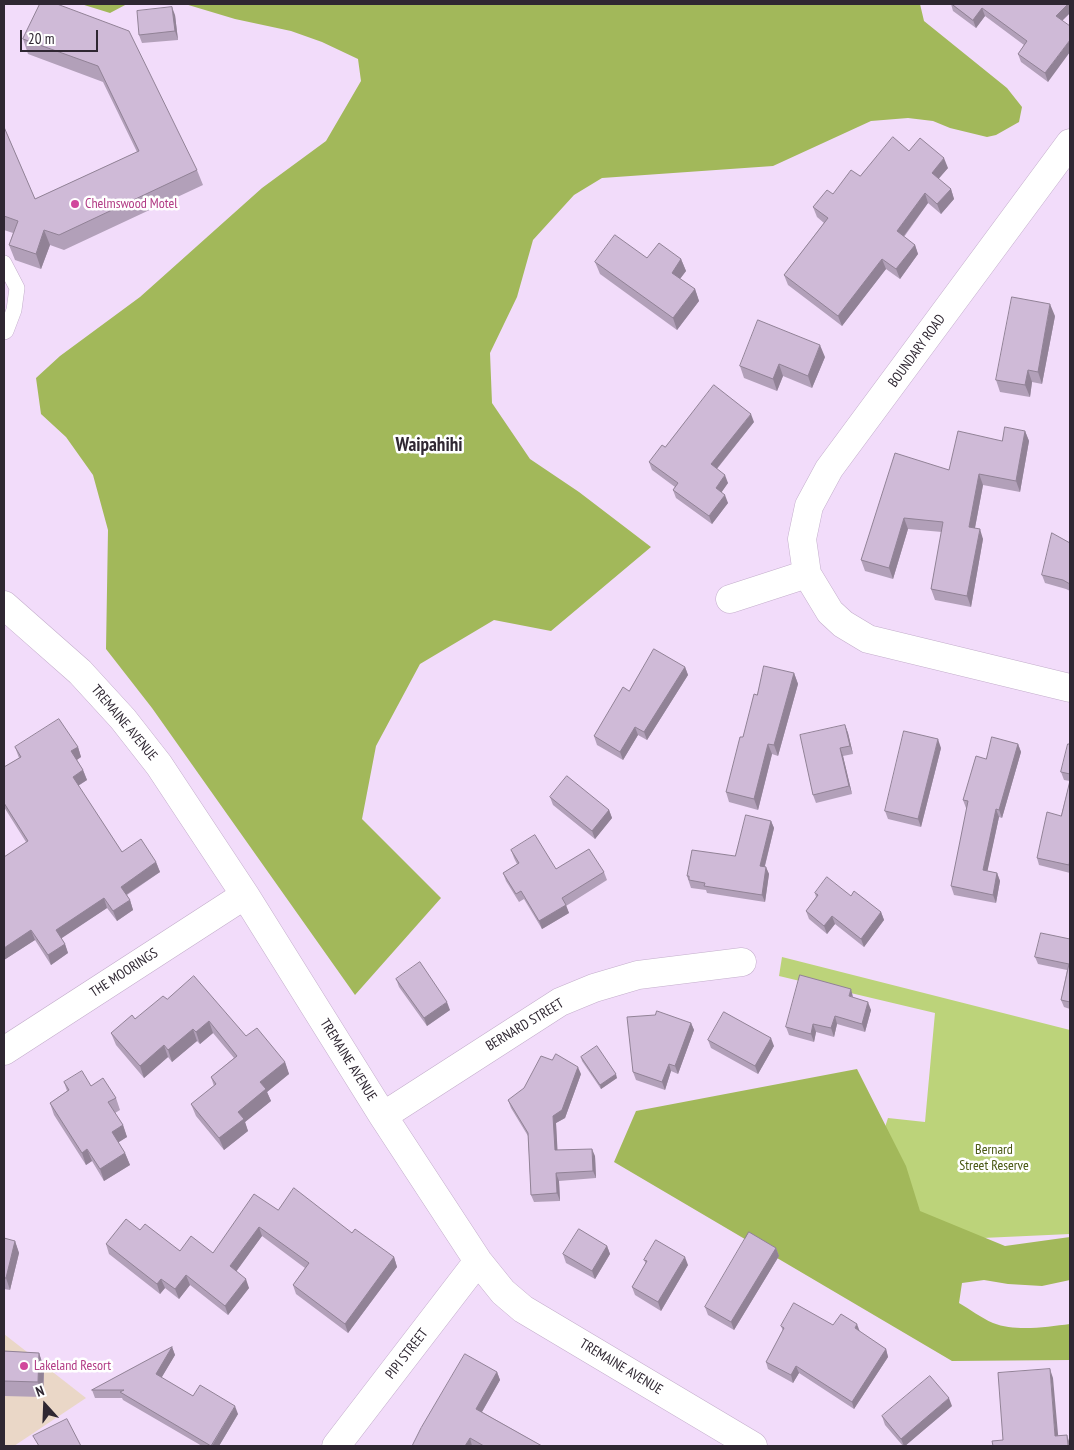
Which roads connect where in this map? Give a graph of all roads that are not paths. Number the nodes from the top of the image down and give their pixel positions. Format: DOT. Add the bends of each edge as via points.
graph roads {
  1 [pos="1068,153"];
  2 [pos="4,263"];
  3 [pos="4,332"];
  4 [pos="807,574"];
  5 [pos="730,599"];
  6 [pos="4,605"];
  7 [pos="1070,688"];
  8 [pos="244,895"];
  9 [pos="742,962"];
  10 [pos="4,1051"];
  11 [pos="383,1116"];
  12 [pos="478,1261"];
  13 [pos="336,1446"];
  14 [pos="753,1446"];
  1 -- 4 [label="street, BOUNDARY ROAD" via="829,469 808,506 802,539"];
  2 -- 3 [label="lane" via="17,288 14,310"];
  4 -- 5 [label="street"];
  4 -- 7 [label="street, BOUNDARY ROAD" via="830,612 868,639"];
  6 -- 8 [label="street, TREMAINE AVENUE" via="80,672 123,719 159,765"];
  8 -- 10 [label="street, THE MOORINGS"];
  8 -- 11 [label="street, TREMAINE AVENUE"];
  9 -- 11 [label="street, BERNARD STREET" via="638,975 560,1002"];
  11 -- 12 [label="street, TREMAINE AVENUE"];
  12 -- 13 [label="street, PIPI STREET"];
  12 -- 14 [label="street, TREMAINE AVENUE" via="503,1292 523,1309"];
}
